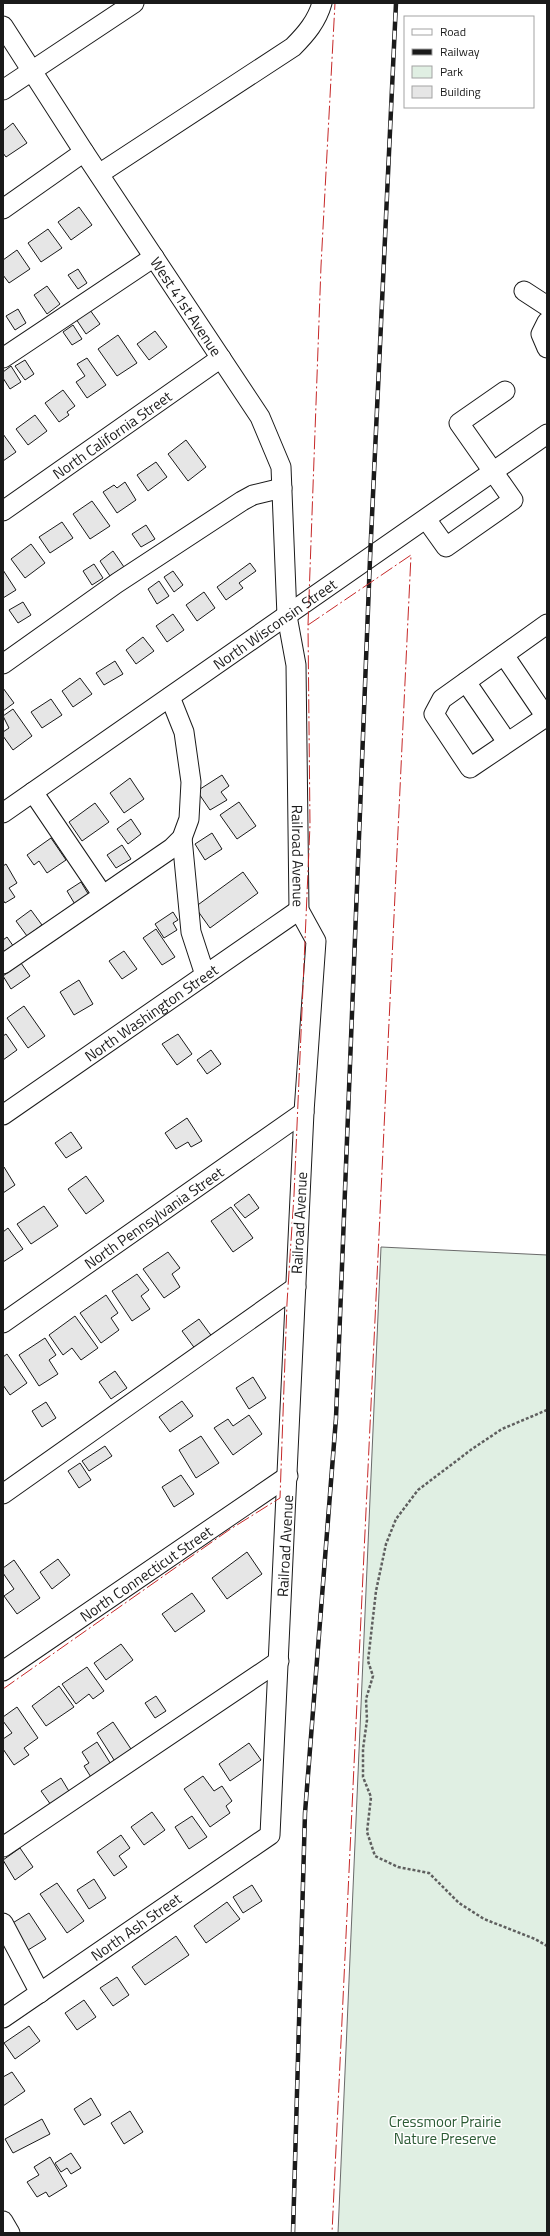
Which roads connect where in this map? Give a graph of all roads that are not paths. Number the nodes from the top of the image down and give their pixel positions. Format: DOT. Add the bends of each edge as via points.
graph roads {
  1 [pos="134,3"];
  2 [pos="322,3"];
  3 [pos="3,26"];
  4 [pos="32,71"];
  5 [pos="3,90"];
  6 [pos="84,152"];
  7 [pos="98,174"];
  8 [pos="3,209"];
  9 [pos="154,257"];
  10 [pos="524,291"];
  11 [pos="545,300"];
  12 [pos="547,322"];
  13 [pos="547,348"];
  14 [pos="3,358"];
  15 [pos="221,358"];
  16 [pos="505,391"];
  17 [pos="547,434"];
  18 [pos="493,472"];
  19 [pos="282,488"];
  20 [pos="3,511"];
  21 [pos="426,519"];
  22 [pos="287,616"];
  23 [pos="545,630"];
  24 [pos="504,655"];
  25 [pos="3,664"];
  26 [pos="466,682"];
  27 [pos="170,697"];
  28 [pos="546,716"];
  29 [pos="508,742"];
  30 [pos="33,792"];
  31 [pos="3,813"];
  32 [pos="182,838"];
  33 [pos="102,894"];
  34 [pos="299,910"];
  35 [pos="3,964"];
  36 [pos="205,975"];
  37 [pos="304,1112"];
  38 [pos="3,1115"];
  39 [pos="296,1287"];
  40 [pos="3,1323"];
  41 [pos="288,1476"];
  42 [pos="3,1494"];
  43 [pos="279,1661"];
  44 [pos="3,1671"];
  45 [pos="270,1835"];
  46 [pos="3,1847"];
  47 [pos="3,1923"];
  48 [pos="40,1993"];
  49 [pos="3,2018"];
  50 [pos="3,2221"];
  51 [pos="10,2233"];
  1 -- 4 [label="street"];
  2 -- 7 [label="street" via="315,21 293,47"];
  3 -- 4 [label="street, West 41st Avenue"];
  4 -- 5 [label="street"];
  4 -- 6 [label="street, West 41st Avenue"];
  6 -- 7 [label="street, West 41st Avenue"];
  6 -- 8 [label="street"];
  7 -- 9 [label="street, West 41st Avenue"];
  9 -- 14 [label="street"];
  9 -- 15 [label="street, West 41st Avenue"];
  10 -- 11 [label="street"];
  12 -- 13 [label="street" via="541,334"];
  15 -- 19 [label="street, West 41st Avenue" via="260,417 281,467"];
  15 -- 20 [label="street, North California Street"];
  16 -- 18 [label="street" via="459,423"];
  17 -- 18 [label="street, North Wisconsin Street"];
  18 -- 21 [label="street, North Wisconsin Street"];
  18 -- 21 [label="street" via="513,500 446,547"];
  19 -- 22 [label="street, West 41st Avenue"];
  19 -- 25 [label="street" via="242,500 117,583"];
  21 -- 22 [label="street, North Wisconsin Street"];
  22 -- 27 [label="street, North Wisconsin Street"];
  22 -- 34 [label="street, Railroad Avenue" via="296,665"];
  23 -- 24 [label="street"];
  24 -- 26 [label="street"];
  24 -- 28 [label="street"];
  26 -- 29 [label="street"];
  26 -- 29 [label="street" via="442,699 434,714 470,768"];
  27 -- 30 [label="street, North Wisconsin Street"];
  27 -- 32 [label="street" via="184,732 191,782 189,819"];
  28 -- 29 [label="street"];
  30 -- 31 [label="street, North Wisconsin Street"];
  30 -- 33 [label="street"];
  32 -- 33 [label="street" via="172,848"];
  32 -- 36 [label="street" via="191,932"];
  33 -- 35 [label="street"];
  34 -- 36 [label="street, North Washington Street"];
  34 -- 37 [label="street, Railroad Avenue" via="316,941"];
  36 -- 38 [label="street, North Washington Street"];
  37 -- 39 [label="street, Railroad Avenue"];
  37 -- 40 [label="street, North Pennsylvania Street"];
  39 -- 41 [label="street, Railroad Avenue"];
  39 -- 42 [label="street"];
  41 -- 43 [label="street, Railroad Avenue"];
  41 -- 44 [label="street, North Connecticut Street"];
  43 -- 45 [label="street, Railroad Avenue"];
  43 -- 46 [label="street"];
  45 -- 48 [label="street, North Ash Street"];
  47 -- 48 [label="street"];
  48 -- 49 [label="street, North Ash Street"];
  50 -- 51 [label="street"];
}
